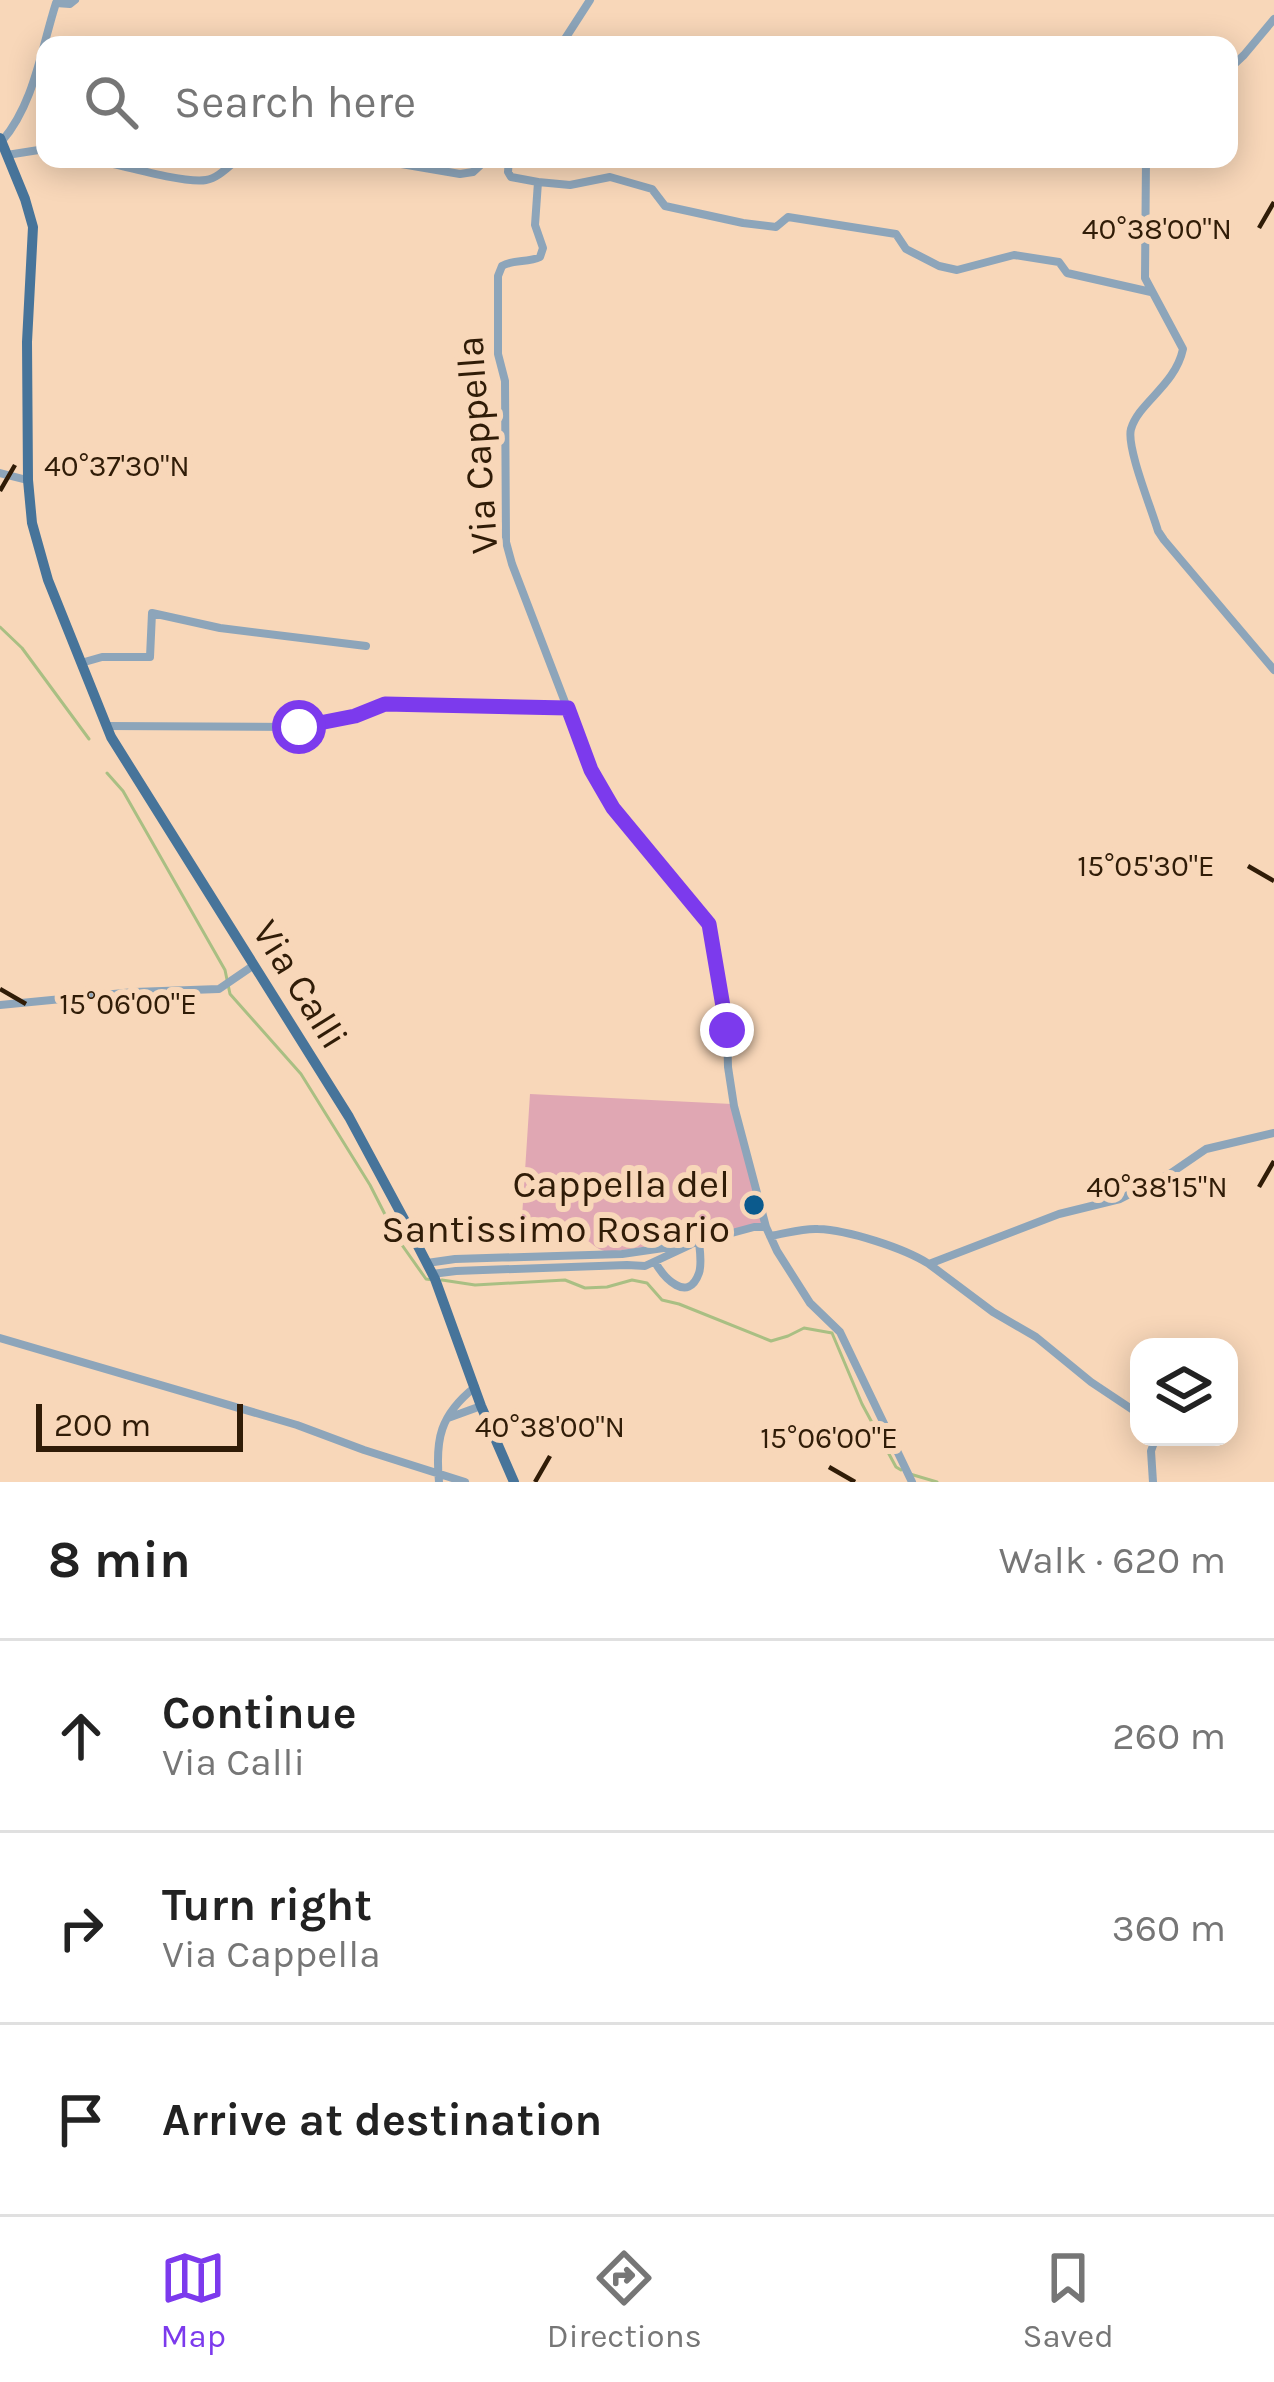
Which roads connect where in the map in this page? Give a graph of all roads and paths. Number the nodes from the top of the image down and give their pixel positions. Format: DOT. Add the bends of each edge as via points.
graph roads {
  1 [pos="75,0"];
  2 [pos="590,0"];
  3 [pos="1274,19"];
  4 [pos="47,36"];
  5 [pos="567,36"];
  6 [pos="1238,59"];
  7 [pos="36,73"];
  8 [pos="1,139"];
  9 [pos="36,150"];
  10 [pos="8,155"];
  11 [pos="133,168"];
  12 [pos="227,168"];
  13 [pos="425,168"];
  14 [pos="477,168"];
  15 [pos="508,168"];
  16 [pos="1146,168"];
  17 [pos="538,182"];
  18 [pos="1151,292"];
  19 [pos="0,472"];
  20 [pos="28,480"];
  21 [pos="365,646"];
  22 [pos="81,664"];
  23 [pos="1274,670"];
  24 [pos="568,708"];
  25 [pos="105,726"];
  26 [pos="254,964"];
  27 [pos="0,1005"];
  28 [pos="1274,1133"];
  29 [pos="768,1232"];
  30 [pos="695,1243"];
  31 [pos="655,1262"];
  32 [pos="929,1264"];
  33 [pos="431,1272"];
  34 [pos="0,1338"];
  35 [pos="475,1387"];
  36 [pos="481,1406"];
  37 [pos="1130,1408"];
  38 [pos="446,1418"];
  39 [pos="1152,1446"];
  40 [pos="438,1478"];
  41 [pos="465,1482"];
  42 [pos="514,1482"];
  43 [pos="912,1482"];
  44 [pos="1153,1482"];
  1 -- 4 [label="street" via="56,3"];
  2 -- 5 [label="street"];
  3 -- 6 [label="street"];
  7 -- 8 [label="street" via="18,122"];
  8 -- 10 [label="main road, Via Calli"];
  9 -- 10 [label="street"];
  10 -- 20 [label="main road, Via Calli" via="33,227"];
  11 -- 12 [label="street" via="206,180"];
  13 -- 14 [label="street"];
  15 -- 17 [label="street" via="511,177"];
  16 -- 18 [label="street"];
  17 -- 18 [label="street" via="610,177 652,189 665,206 743,223 776,227 788,217 896,234 906,249 957,270 1014,255"];
  17 -- 24 [label="street, Via Cappella" via="540,257 509,261 498,276 506,542"];
  18 -- 23 [label="street" via="1183,349 1178,368 1132,425 1158,531"];
  19 -- 20 [label="street"];
  20 -- 22 [label="main road, Via Calli" via="39,555"];
  21 -- 22 [label="street" via="152,614 150,657"];
  22 -- 25 [label="main road, Via Calli"];
  24 -- 25 [label="street" via="385,704 299,727"];
  24 -- 29 [label="street, Via Cappella" via="613,808 709,924 734,1106"];
  25 -- 26 [label="main road, Via Calli"];
  26 -- 27 [label="street" via="219,989"];
  26 -- 33 [label="main road, Via Calli" via="349,1117"];
  28 -- 32 [label="street" via="1206,1148 1120,1199"];
  29 -- 30 [label="street" via="754,1227"];
  29 -- 32 [label="street" via="826,1230"];
  29 -- 43 [label="street, Via Cappella" via="809,1303 840,1333"];
  30 -- 31 [label="street"];
  30 -- 31 [label="street" via="700,1269 688,1285 668,1282"];
  30 -- 33 [label="street" via="608,1255 455,1258"];
  31 -- 33 [label="street"];
  32 -- 37 [label="street"];
  33 -- 35 [label="main road, Via Calli"];
  34 -- 40 [label="street" via="297,1425"];
  35 -- 36 [label="main road, Via Calli"];
  35 -- 38 [label="street"];
  36 -- 38 [label="street"];
  36 -- 42 [label="main road, Via Calli"];
  38 -- 40 [label="street"];
  39 -- 44 [label="street"];
  40 -- 41 [label="street"];
}
